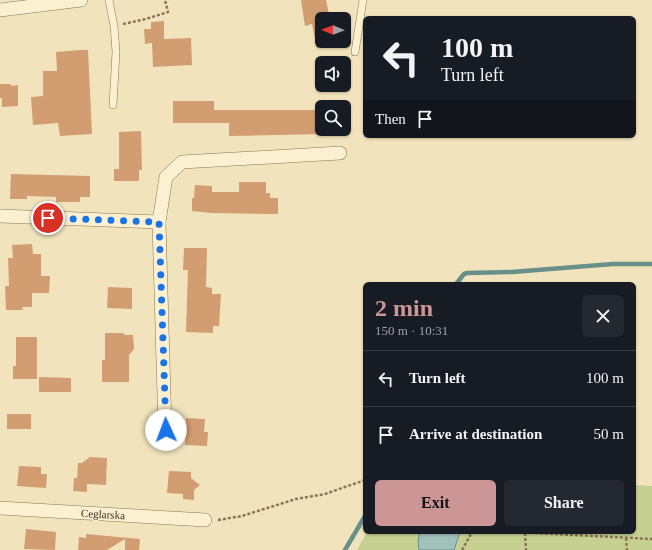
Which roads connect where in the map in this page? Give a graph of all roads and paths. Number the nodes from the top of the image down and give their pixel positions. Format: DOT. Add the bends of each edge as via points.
graph roads {
  1 [pos="81,0"];
  2 [pos="109,0"];
  3 [pos="165,0"];
  4 [pos="363,0"];
  5 [pos="0,10"];
  6 [pos="114,26"];
  7 [pos="355,52"];
  8 [pos="113,106"];
  9 [pos="340,154"];
  10 [pos="0,216"];
  11 [pos="159,222"];
  12 [pos="166,430"];
  13 [pos="363,481"];
  14 [pos="0,508"];
  15 [pos="205,520"];
  16 [pos="471,534"];
  17 [pos="525,534"];
  18 [pos="545,534"];
  19 [pos="626,538"];
  20 [pos="652,539"];
  21 [pos="462,550"];
  22 [pos="526,550"];
  23 [pos="627,550"];
  1 -- 5 [label="street"];
  2 -- 6 [label="lane"];
  3 -- 6 [label="path" via="168,12 146,20"];
  4 -- 7 [label="lane"];
  6 -- 8 [label="lane" via="116,52"];
  9 -- 11 [label="street" via="182,162 166,177"];
  10 -- 11 [label="street"];
  11 -- 12 [label="street"];
  13 -- 15 [label="path" via="325,494 242,516"];
  14 -- 15 [label="street, Ceglarska"];
  16 -- 21 [label="path"];
  17 -- 22 [label="path"];
  18 -- 19 [label="path"];
  19 -- 20 [label="path"];
  19 -- 23 [label="path"];
}
